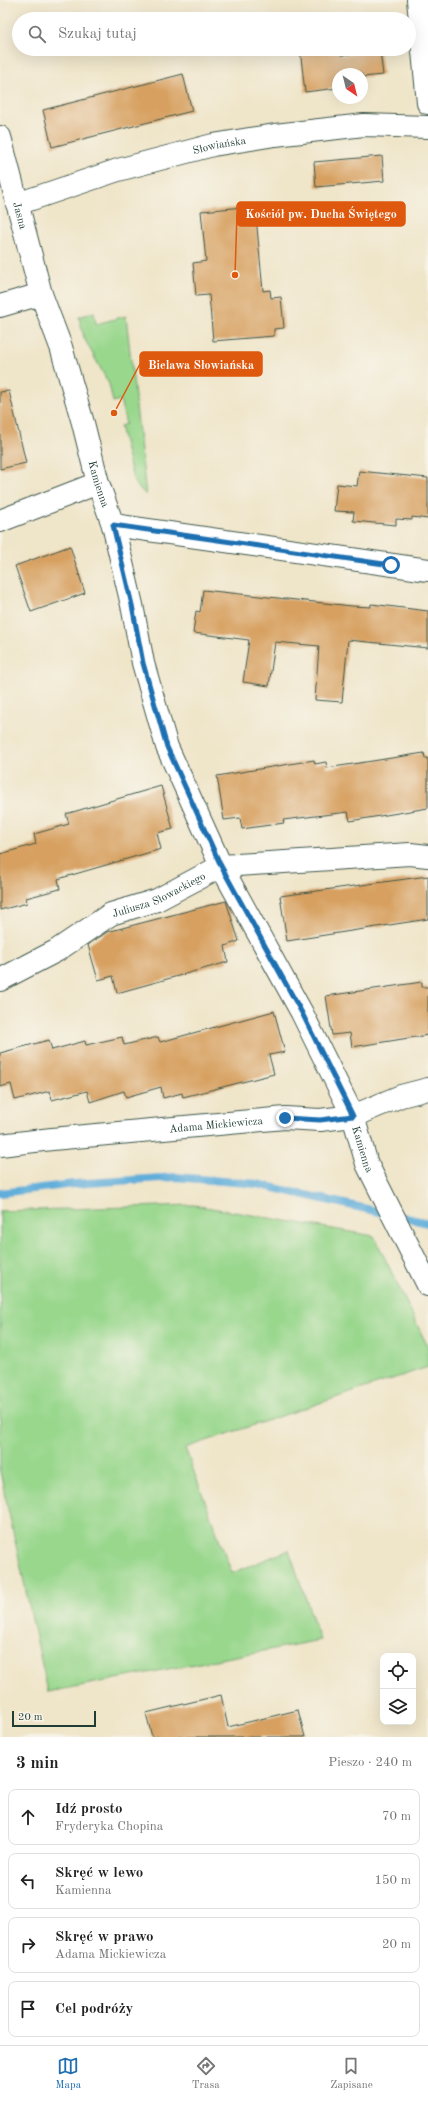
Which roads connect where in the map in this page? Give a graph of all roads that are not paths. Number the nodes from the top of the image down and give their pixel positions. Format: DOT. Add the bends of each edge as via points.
graph roads {
  1 [pos="418,0"];
  2 [pos="428,103"];
  3 [pos="428,127"];
  4 [pos="0,136"];
  5 [pos="17,204"];
  6 [pos="40,294"];
  7 [pos="0,306"];
  8 [pos="98,483"];
  9 [pos="0,521"];
  10 [pos="113,525"];
  11 [pos="428,570"];
  12 [pos="428,856"];
  13 [pos="221,866"];
  14 [pos="0,980"];
  15 [pos="428,1089"];
  16 [pos="353,1116"];
  17 [pos="0,1145"];
  18 [pos="424,1276"];
  1 -- 2 [label="street"];
  3 -- 5 [label="street, Słowiańska" via="364,124 213,145 118,170"];
  4 -- 5 [label="street, Jasna"];
  5 -- 6 [label="street, Jasna"];
  6 -- 7 [label="street"];
  6 -- 8 [label="street, Kamienna" via="61,347"];
  8 -- 9 [label="street"];
  8 -- 10 [label="street, Kamienna"];
  10 -- 11 [label="street"];
  10 -- 13 [label="street, Kamienna" via="143,663 167,747"];
  12 -- 13 [label="street, Juliusza Słowackiego" via="410,854"];
  13 -- 14 [label="street, Juliusza Słowackiego" via="157,900 111,914 56,951"];
  13 -- 16 [label="street, Kamienna" via="302,1013"];
  15 -- 16 [label="street, Adama Mickiewicza" via="401,1096"];
  16 -- 17 [label="street, Adama Mickiewicza" via="320,1120 285,1118"];
  16 -- 18 [label="street, Kamienna" via="367,1164"];
}
